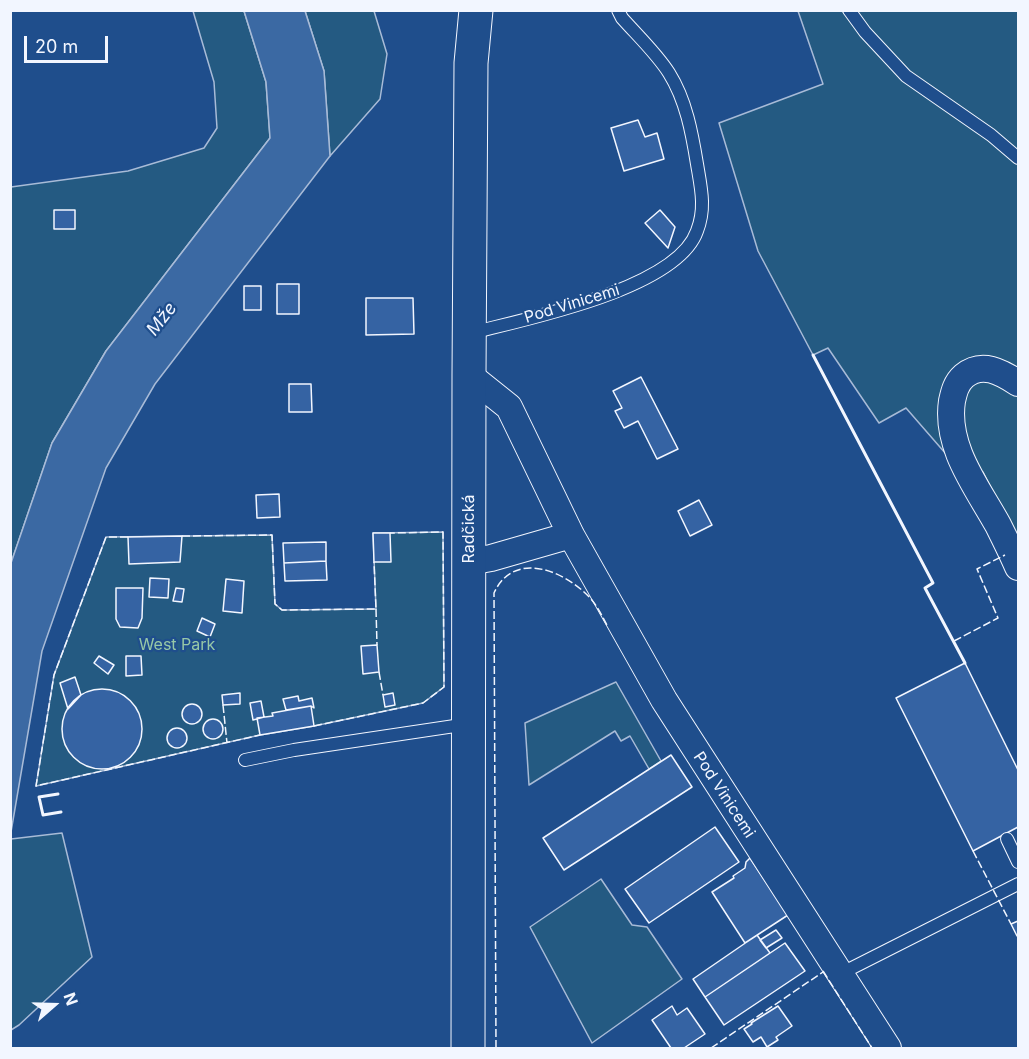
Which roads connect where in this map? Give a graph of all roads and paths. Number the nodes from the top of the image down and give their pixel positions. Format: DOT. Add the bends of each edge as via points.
graph roads {
  1 [pos="476,10"];
  2 [pos="618,10"];
  3 [pos="849,10"];
  4 [pos="1018,158"];
  5 [pos="469,334"];
  6 [pos="469,375"];
  7 [pos="1018,383"];
  8 [pos="571,535"];
  9 [pos="469,562"];
  10 [pos="1018,567"];
  11 [pos="469,724"];
  12 [pos="245,760"];
  13 [pos="1007,839"];
  14 [pos="1018,862"];
  15 [pos="1018,884"];
  16 [pos="840,974"];
  17 [pos="468,1048"];
  18 [pos="888,1048"];
  1 -- 5 [label="street, Radčická" via="471,63"];
  2 -- 5 [label="lane, Pod Vinicemi" via="668,72 680,94 693,141 703,205 697,233 678,258 646,279 590,302"];
  3 -- 4 [label="lane" via="906,76"];
  5 -- 6 [label="street, Radčická"];
  6 -- 8 [label="street, Pod Vinicemi" via="509,407"];
  6 -- 9 [label="street, Radčická"];
  7 -- 10 [label="street" via="994,369 970,371 954,391 952,425 963,463"];
  8 -- 9 [label="street"];
  8 -- 16 [label="street, Pod Vinicemi" via="664,700"];
  9 -- 11 [label="street, Radčická"];
  11 -- 12 [label="lane"];
  11 -- 17 [label="street, Radčická"];
  13 -- 14 [label="lane"];
  15 -- 16 [label="lane"];
  16 -- 18 [label="street, Pod Vinicemi"];
}
